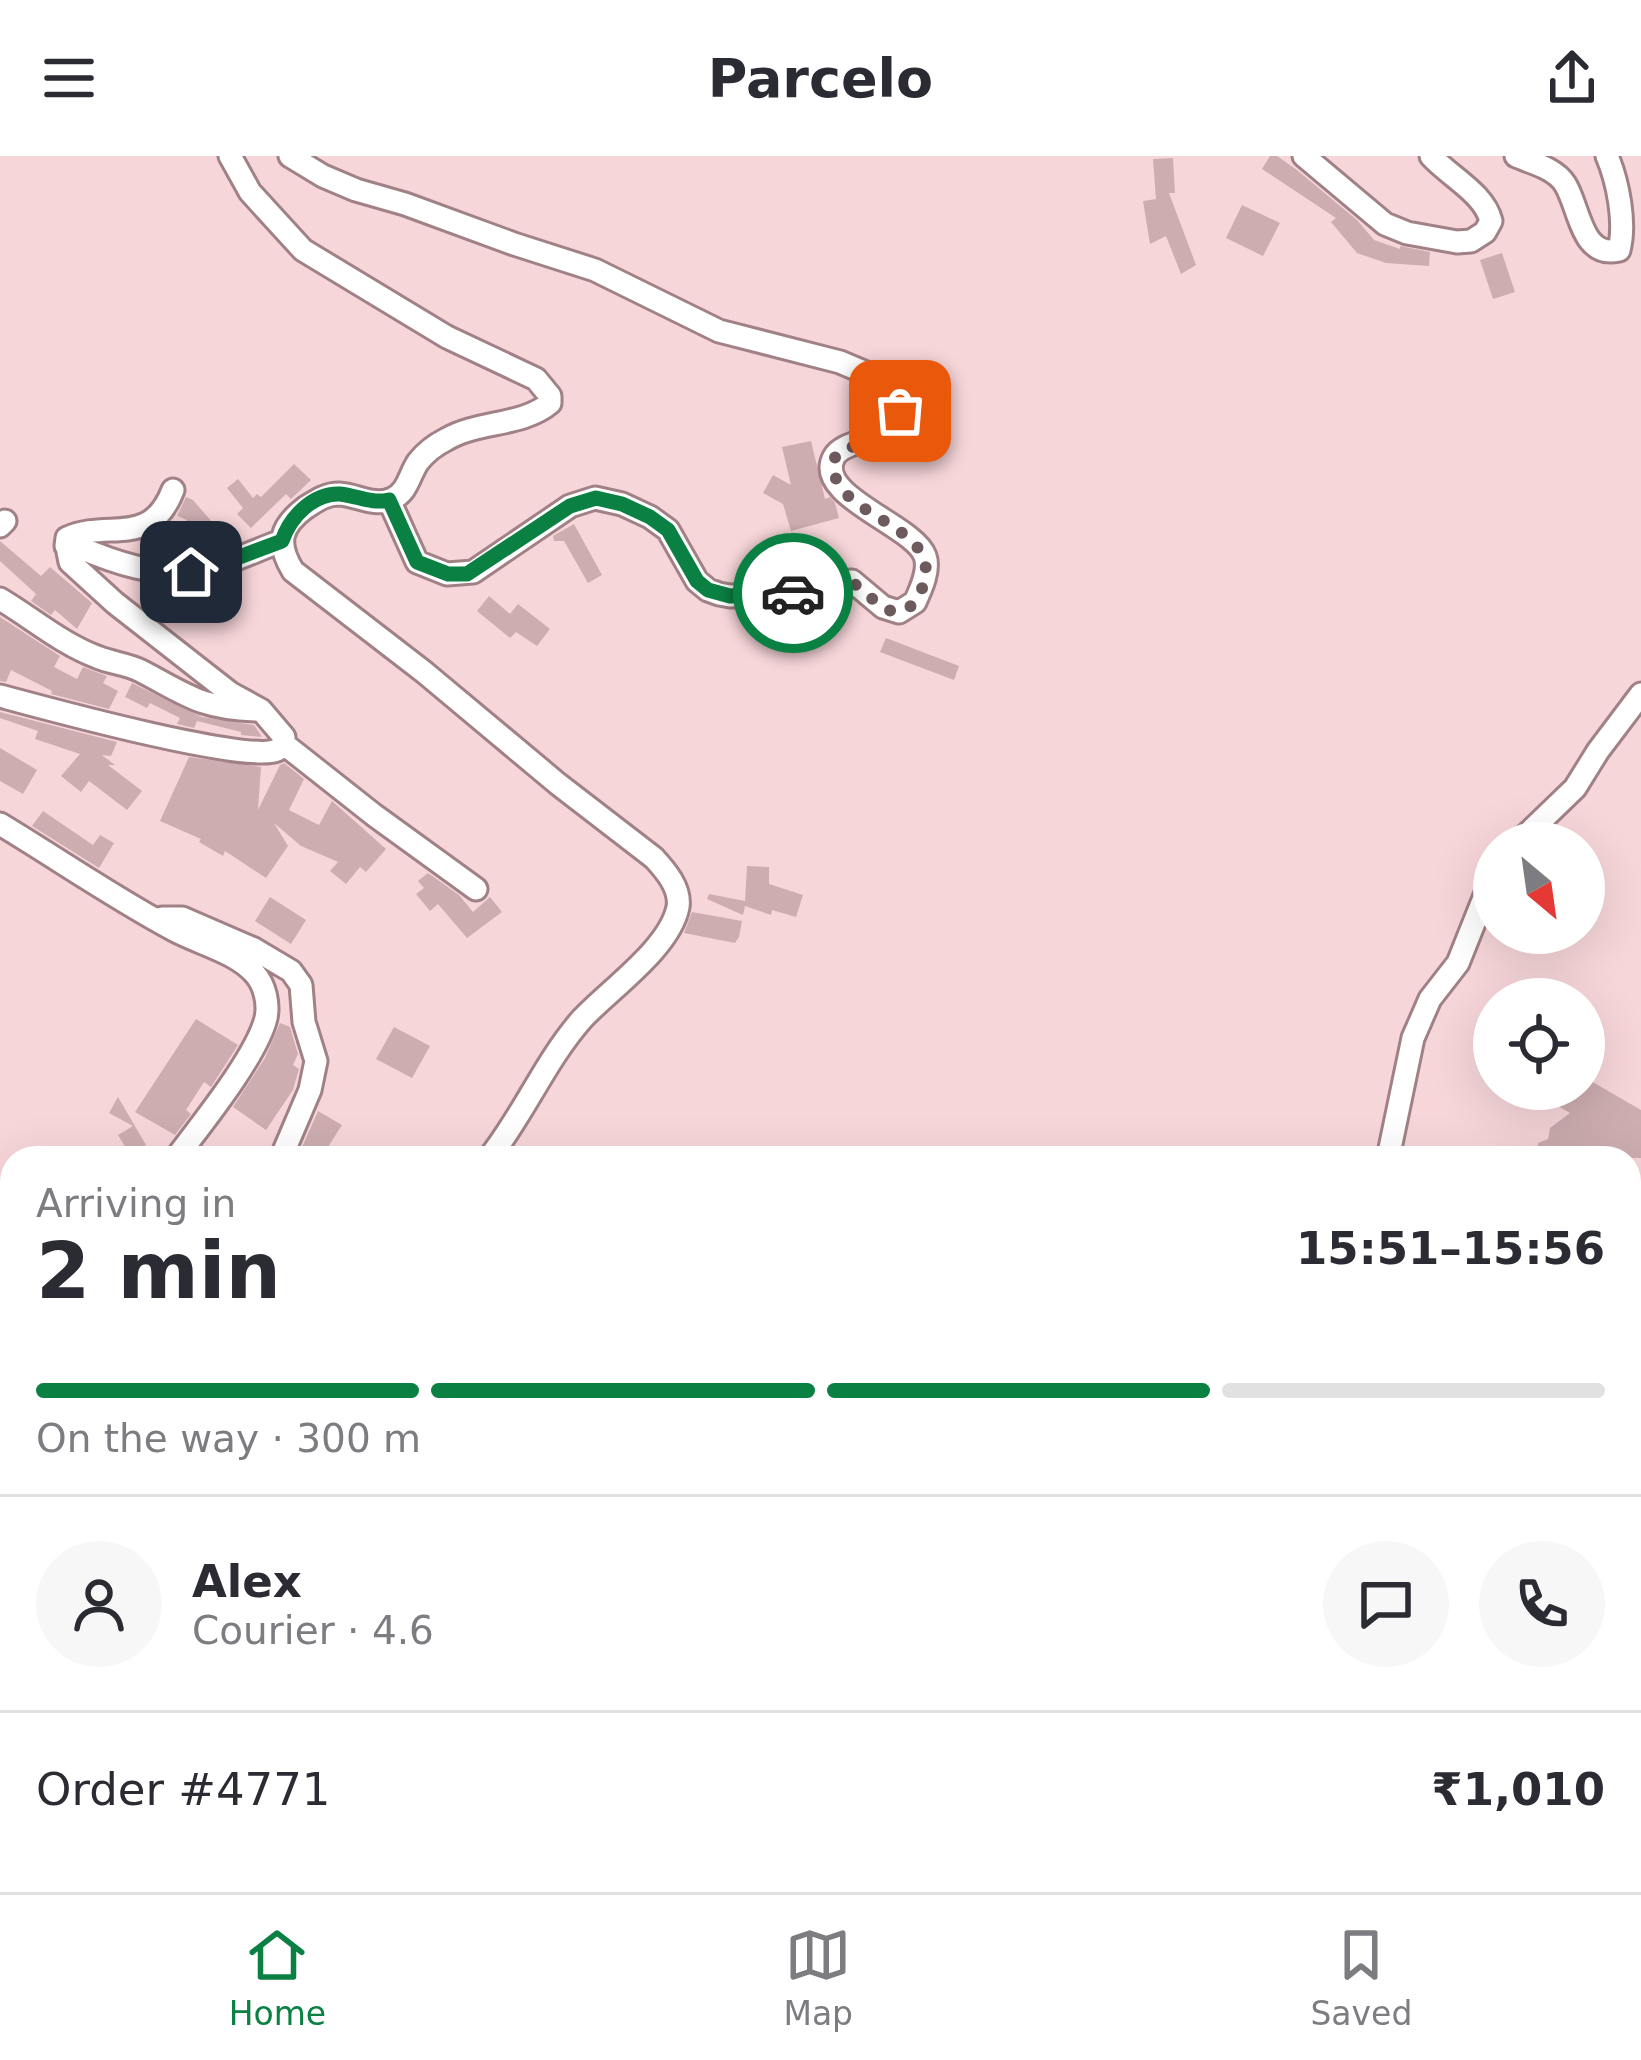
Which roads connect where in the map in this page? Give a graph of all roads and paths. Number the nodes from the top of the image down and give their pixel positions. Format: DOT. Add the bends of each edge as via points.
graph roads {
  1 [pos="230,156"];
  2 [pos="290,156"];
  3 [pos="1304,156"];
  4 [pos="1431,156"];
  5 [pos="1516,156"];
  6 [pos="1607,156"];
  7 [pos="173,490"];
  8 [pos="389,500"];
  9 [pos="282,541"];
  10 [pos="68,552"];
  11 [pos="0,599"];
  12 [pos="1641,694"];
  13 [pos="0,696"];
  14 [pos="261,710"];
  15 [pos="284,744"];
  16 [pos="1541,822"];
  17 [pos="0,824"];
  18 [pos="476,890"];
  19 [pos="155,919"];
  20 [pos="1473,926"];
  21 [pos="185,1146"];
  22 [pos="285,1146"];
  23 [pos="499,1146"];
  24 [pos="1390,1146"];
  1 -- 8 [label="street" via="250,192 303,250 447,337 536,379 550,396 540,411 444,440"];
  2 -- 8 [label="street" via="356,190 595,270 719,331 866,373 897,402 899,421 839,451 832,474 840,489 917,544 926,566 915,602 899,612 853,581 730,596 697,581 668,530 596,498 570,506 472,572 448,574 417,562"];
  3 -- 4 [label="street" via="1385,224 1471,241 1491,221 1489,212"];
  5 -- 6 [label="street" via="1557,175 1594,248 1612,253 1622,230"];
  7 -- 10 [label="street" via="166,508 139,527 72,535"];
  8 -- 9 [label="street" via="325,496 291,519"];
  9 -- 10 [label="street" via="191,572 118,564 76,546"];
  9 -- 23 [label="street" via="292,571 654,858 678,896 656,947 571,1032"];
  10 -- 14 [label="street" via="115,603"];
  11 -- 14 [label="street" via="76,647 207,705"];
  12 -- 16 [label="street"];
  13 -- 15 [label="street" via="208,746 271,752"];
  14 -- 15 [label="street"];
  15 -- 18 [label="street"];
  17 -- 19 [label="street"];
  19 -- 21 [label="street" via="240,961 266,994 253,1047"];
  19 -- 22 [label="street" via="182,918 254,949 302,985 316,1061"];
  20 -- 24 [label="street" via="1413,1038"];
}
